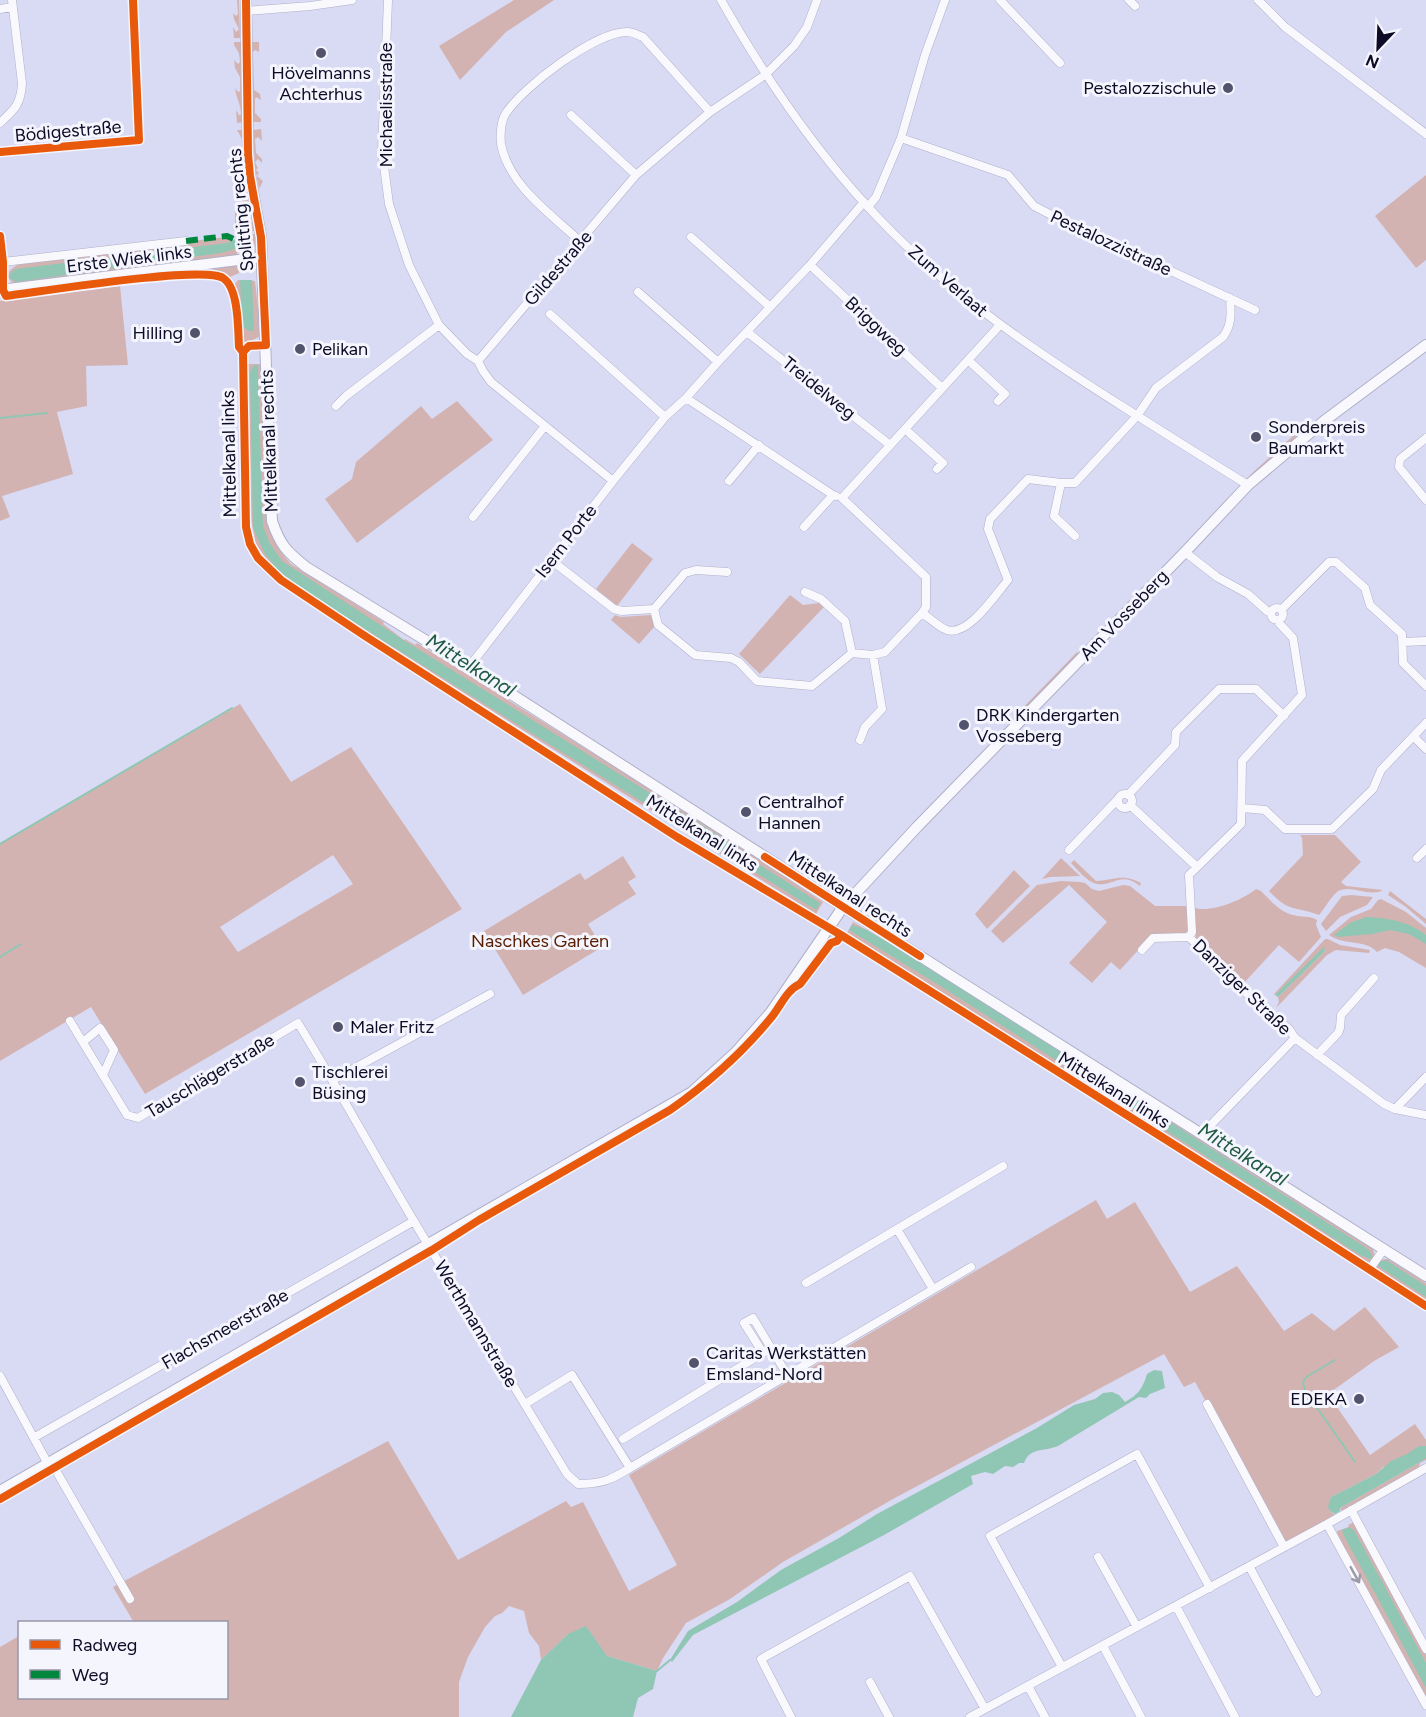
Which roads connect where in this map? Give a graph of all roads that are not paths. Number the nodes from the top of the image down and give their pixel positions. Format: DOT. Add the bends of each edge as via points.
graph roads {
  1 [pos="133,0"];
  2 [pos="352,0"];
  3 [pos="388,0"];
  4 [pos="721,0"];
  5 [pos="817,0"];
  6 [pos="945,0"];
  7 [pos="1000,0"];
  8 [pos="1258,0"];
  9 [pos="12,4"];
  10 [pos="246,5"];
  11 [pos="0,9"];
  12 [pos="1060,63"];
  13 [pos="765,75"];
  14 [pos="710,112"];
  15 [pos="571,115"];
  16 [pos="0,123"];
  17 [pos="1426,134"];
  18 [pos="901,138"];
  19 [pos="0,152"];
  20 [pos="636,176"];
  21 [pos="866,205"];
  22 [pos="0,236"];
  23 [pos="691,237"];
  24 [pos="186,242"];
  25 [pos="580,242"];
  26 [pos="262,257"];
  27 [pos="3,262"];
  28 [pos="810,265"];
  29 [pos="2,290"];
  30 [pos="638,292"];
  31 [pos="1230,298"];
  32 [pos="769,306"];
  33 [pos="1255,310"];
  34 [pos="550,314"];
  35 [pos="440,325"];
  36 [pos="1000,325"];
  37 [pos="747,332"];
  38 [pos="266,345"];
  39 [pos="1426,345"];
  40 [pos="968,360"];
  41 [pos="478,361"];
  42 [pos="718,362"];
  43 [pos="942,388"];
  44 [pos="686,398"];
  45 [pos="998,401"];
  46 [pos="336,406"];
  47 [pos="1137,416"];
  48 [pos="665,417"];
  49 [pos="545,426"];
  50 [pos="904,429"];
  51 [pos="1426,438"];
  52 [pos="759,445"];
  53 [pos="890,445"];
  54 [pos="937,469"];
  55 [pos="613,481"];
  56 [pos="729,481"];
  57 [pos="1060,483"];
  58 [pos="1248,485"];
  59 [pos="833,495"];
  60 [pos="842,498"];
  61 [pos="1426,500"];
  62 [pos="473,517"];
  63 [pos="804,527"];
  64 [pos="1075,536"];
  65 [pos="1185,552"];
  66 [pos="551,560"];
  67 [pos="727,572"];
  68 [pos="805,592"];
  69 [pos="654,609"];
  70 [pos="1282,609"];
  71 [pos="1271,612"];
  72 [pos="922,613"];
  73 [pos="1279,620"];
  74 [pos="1426,641"];
  75 [pos="1403,642"];
  76 [pos="852,654"];
  77 [pos="873,655"];
  78 [pos="468,668"];
  79 [pos="1426,686"];
  80 [pos="1284,716"];
  81 [pos="1426,723"];
  82 [pos="1414,737"];
  83 [pos="860,740"];
  84 [pos="1426,749"];
  85 [pos="1128,795"];
  86 [pos="1118,799"];
  87 [pos="1130,805"];
  88 [pos="1242,808"];
  89 [pos="1426,849"];
  90 [pos="1069,850"];
  91 [pos="1417,858"];
  92 [pos="1197,867"];
  93 [pos="835,918"];
  94 [pos="1189,937"];
  95 [pos="1142,950"];
  96 [pos="1374,978"];
  97 [pos="490,994"];
  98 [pos="70,1021"];
  99 [pos="1295,1038"];
  100 [pos="83,1042"];
  101 [pos="1317,1055"];
  102 [pos="103,1075"];
  103 [pos="1426,1077"];
  104 [pos="333,1080"];
  105 [pos="1395,1109"];
  106 [pos="1426,1115"];
  107 [pos="1202,1134"];
  108 [pos="1003,1166"];
  109 [pos="414,1221"];
  110 [pos="897,1229"];
  111 [pos="428,1244"];
  112 [pos="1384,1249"];
  113 [pos="971,1267"];
  114 [pos="1369,1270"];
  115 [pos="1426,1276"];
  116 [pos="806,1283"];
  117 [pos="933,1289"];
  118 [pos="1426,1306"];
  119 [pos="0,1376"];
  120 [pos="788,1376"];
  121 [pos="525,1404"];
  122 [pos="1208,1404"];
  123 [pos="34,1437"];
  124 [pos="623,1439"];
  125 [pos="50,1463"];
  126 [pos="630,1468"];
  127 [pos="1426,1468"];
  128 [pos="0,1491"];
  129 [pos="1351,1510"];
  130 [pos="1327,1524"];
  131 [pos="1284,1547"];
  132 [pos="1098,1557"];
  133 [pos="1249,1566"];
  134 [pos="1210,1588"];
  135 [pos="130,1599"];
  136 [pos="1176,1606"];
  137 [pos="1137,1627"];
  138 [pos="1102,1646"];
  139 [pos="1426,1649"];
  140 [pos="1062,1667"];
  141 [pos="870,1682"];
  142 [pos="1028,1686"];
  143 [pos="1317,1692"];
  144 [pos="1426,1705"];
  145 [pos="985,1709"];
  146 [pos="791,1717"];
  147 [pos="889,1717"];
  148 [pos="970,1717"];
  149 [pos="1045,1717"];
  150 [pos="1141,1717"];
  151 [pos="1234,1717"];
  1 -- 19 [label="street, Bödigestraße" via="139,140"];
  2 -- 10 [label="street" via="310,6"];
  3 -- 35 [label="street, Michaelisstraße" via="382,152 389,204 409,265"];
  4 -- 13 [label="street, Zum Verlaat"];
  5 -- 13 [label="street, Gildestraße" via="807,27 794,46"];
  6 -- 18 [label="street, Isern Porte"];
  7 -- 12 [label="street"];
  8 -- 17 [label="street" via="1285,27"];
  9 -- 11 [label="street"];
  9 -- 16 [label="street" via="22,94 20,102"];
  10 -- 26 [label="street, Splitting rechts" via="248,154"];
  13 -- 14 [label="street, Gildestraße"];
  13 -- 21 [label="street, Zum Verlaat" via="813,143"];
  14 -- 20 [label="street, Gildestraße"];
  14 -- 25 [label="street" via="643,38 629,31 600,39 562,61 532,86 506,113 501,141 505,159 526,190"];
  15 -- 20 [label="street"];
  18 -- 21 [label="street, Isern Porte" via="876,197"];
  18 -- 31 [label="street, Pestalozzistraße" via="1008,175 1034,206"];
  20 -- 25 [label="street, Gildestraße"];
  21 -- 28 [label="street, Isern Porte"];
  21 -- 36 [label="street, Zum Verlaat" via="940,277"];
  22 -- 27 [label="street"];
  23 -- 32 [label="street"];
  24 -- 27 [label="street"];
  25 -- 41 [label="street, Gildestraße"];
  26 -- 29 [label="street, Erste Wiek links"];
  26 -- 38 [label="street, Splitting rechts"];
  27 -- 29 [label="street"];
  28 -- 32 [label="street, Isern Porte"];
  28 -- 43 [label="street, Briggweg"];
  30 -- 42 [label="street"];
  31 -- 33 [label="street, Pestalozzistraße"];
  31 -- 47 [label="street" via="1231,318 1223,337 1156,388"];
  32 -- 37 [label="street, Isern Porte"];
  34 -- 48 [label="street"];
  35 -- 41 [label="street, Michaelisstraße" via="466,354"];
  35 -- 46 [label="street"];
  36 -- 40 [label="street"];
  36 -- 47 [label="street, Zum Verlaat"];
  37 -- 42 [label="street, Isern Porte"];
  37 -- 53 [label="street, Treidelweg"];
  38 -- 78 [label="street, Mittelkanal rechts" via="270,497 278,539 306,567"];
  38 -- 93 [label="street, Mittelkanal links" via="249,346 243,352 246,527 258,558 281,580 365,636 677,837"];
  39 -- 58 [label="street, Am Vosseberg" via="1324,421"];
  40 -- 43 [label="street"];
  40 -- 45 [label="street" via="1005,394"];
  41 -- 49 [label="street, Michaelisstraße" via="492,382"];
  42 -- 44 [label="street, Isern Porte"];
  43 -- 50 [label="street"];
  44 -- 48 [label="street, Isern Porte"];
  44 -- 52 [label="street"];
  47 -- 57 [label="street" via="1076,483"];
  47 -- 58 [label="street, Zum Verlaat"];
  48 -- 55 [label="street, Isern Porte"];
  49 -- 55 [label="street, Michaelisstraße"];
  49 -- 62 [label="street"];
  50 -- 53 [label="street"];
  50 -- 54 [label="street" via="943,463"];
  51 -- 61 [label="street" via="1400,459 1400,467"];
  52 -- 56 [label="street"];
  52 -- 59 [label="street"];
  53 -- 60 [label="street"];
  55 -- 66 [label="street, Isern Porte"];
  57 -- 64 [label="street" via="1054,516"];
  57 -- 72 [label="street" via="1028,479 990,519 988,529 1008,580 968,625 957,631 948,630"];
  58 -- 65 [label="street, Am Vosseberg"];
  59 -- 60 [label="street"];
  59 -- 63 [label="street"];
  60 -- 72 [label="street" via="926,577 926,607"];
  65 -- 71 [label="street"];
  65 -- 93 [label="street, Am Vosseberg" via="917,827"];
  66 -- 69 [label="street" via="614,609"];
  66 -- 78 [label="street, Isern Porte"];
  67 -- 69 [label="street" via="685,573"];
  68 -- 76 [label="street" via="821,599 845,621"];
  69 -- 76 [label="street" via="658,625 695,655 731,658 757,681 812,686"];
  70 -- 71 [label="street"];
  70 -- 73 [label="street" via="1284,615"];
  70 -- 75 [label="street" via="1329,562 1336,562 1365,588 1370,605 1402,634"];
  71 -- 73 [label="street"];
  72 -- 77 [label="street" via="885,652"];
  73 -- 80 [label="street" via="1293,638 1302,695"];
  74 -- 75 [label="street"];
  75 -- 79 [label="street" via="1403,663"];
  76 -- 77 [label="street"];
  77 -- 83 [label="street" via="882,709"];
  78 -- 93 [label="street, Mittelkanal rechts"];
  80 -- 85 [label="street" via="1256,689 1219,689 1176,732 1176,745"];
  80 -- 88 [label="street" via="1242,761"];
  81 -- 82 [label="street"];
  82 -- 84 [label="street"];
  82 -- 88 [label="street" via="1381,770 1372,789 1332,829 1285,830 1265,810"];
  85 -- 86 [label="street"];
  85 -- 87 [label="street"];
  86 -- 87 [label="street" via="1123,807"];
  86 -- 90 [label="street"];
  87 -- 92 [label="street"];
  88 -- 92 [label="street" via="1241,824"];
  89 -- 91 [label="street"];
  92 -- 94 [label="street, Danziger Straße" via="1189,875"];
  93 -- 107 [label="street, Mittelkanal rechts"];
  93 -- 111 [label="street, Flachsmeerstraße" via="771,1012 736,1052 692,1092"];
  93 -- 114 [label="street, Mittelkanal links"];
  94 -- 95 [label="street, Danziger Straße" via="1153,938"];
  94 -- 99 [label="street, Danziger Straße"];
  96 -- 101 [label="street" via="1341,1015 1338,1033"];
  97 -- 104 [label="street"];
  98 -- 100 [label="street, Tauschlägerstraße"];
  99 -- 101 [label="street, Danziger Straße"];
  99 -- 107 [label="street"];
  100 -- 102 [label="street, Tauschlägerstraße"];
  100 -- 102 [label="street" via="100,1028 114,1050"];
  101 -- 105 [label="street, Danziger Straße"];
  102 -- 104 [label="street, Tauschlägerstraße" via="127,1115 138,1118 298,1023"];
  103 -- 105 [label="street"];
  104 -- 109 [label="street, Tauschlägerstraße"];
  105 -- 106 [label="street"];
  107 -- 112 [label="street, Mittelkanal rechts"];
  108 -- 110 [label="street"];
  109 -- 111 [label="street, Tauschlägerstraße"];
  109 -- 123 [label="street, Flachsmeerstraße"];
  110 -- 116 [label="street"];
  110 -- 117 [label="street"];
  111 -- 121 [label="street, Werthmannstraße"];
  111 -- 125 [label="street, Flachsmeerstraße"];
  112 -- 114 [label="street"];
  112 -- 115 [label="street, Mittelkanal rechts"];
  113 -- 117 [label="street"];
  114 -- 118 [label="street, Mittelkanal links"];
  117 -- 120 [label="street"];
  119 -- 123 [label="street"];
  120 -- 124 [label="street" via="767,1350"];
  120 -- 126 [label="street"];
  121 -- 126 [label="street, Werthmannstraße" via="567,1473 578,1484 610,1480"];
  121 -- 126 [label="street, Werthmannstraße" via="572,1374"];
  122 -- 131 [label="street"];
  123 -- 125 [label="street"];
  125 -- 128 [label="street, Flachsmeerstraße"];
  125 -- 135 [label="street"];
  127 -- 129 [label="street"];
  129 -- 130 [label="street"];
  129 -- 139 [label="street"];
  130 -- 131 [label="street"];
  130 -- 144 [label="street, one-way"];
  131 -- 133 [label="street"];
  132 -- 137 [label="street"];
  133 -- 134 [label="street"];
  133 -- 143 [label="street"];
  134 -- 136 [label="street"];
  134 -- 140 [label="street" via="1137,1454 990,1536"];
  136 -- 137 [label="street"];
  136 -- 151 [label="street"];
  137 -- 138 [label="street"];
  138 -- 140 [label="street"];
  138 -- 150 [label="street"];
  140 -- 142 [label="street"];
  141 -- 147 [label="street"];
  142 -- 145 [label="street"];
  142 -- 149 [label="street"];
  145 -- 146 [label="street" via="910,1576 761,1659"];
  145 -- 148 [label="street"];
}
